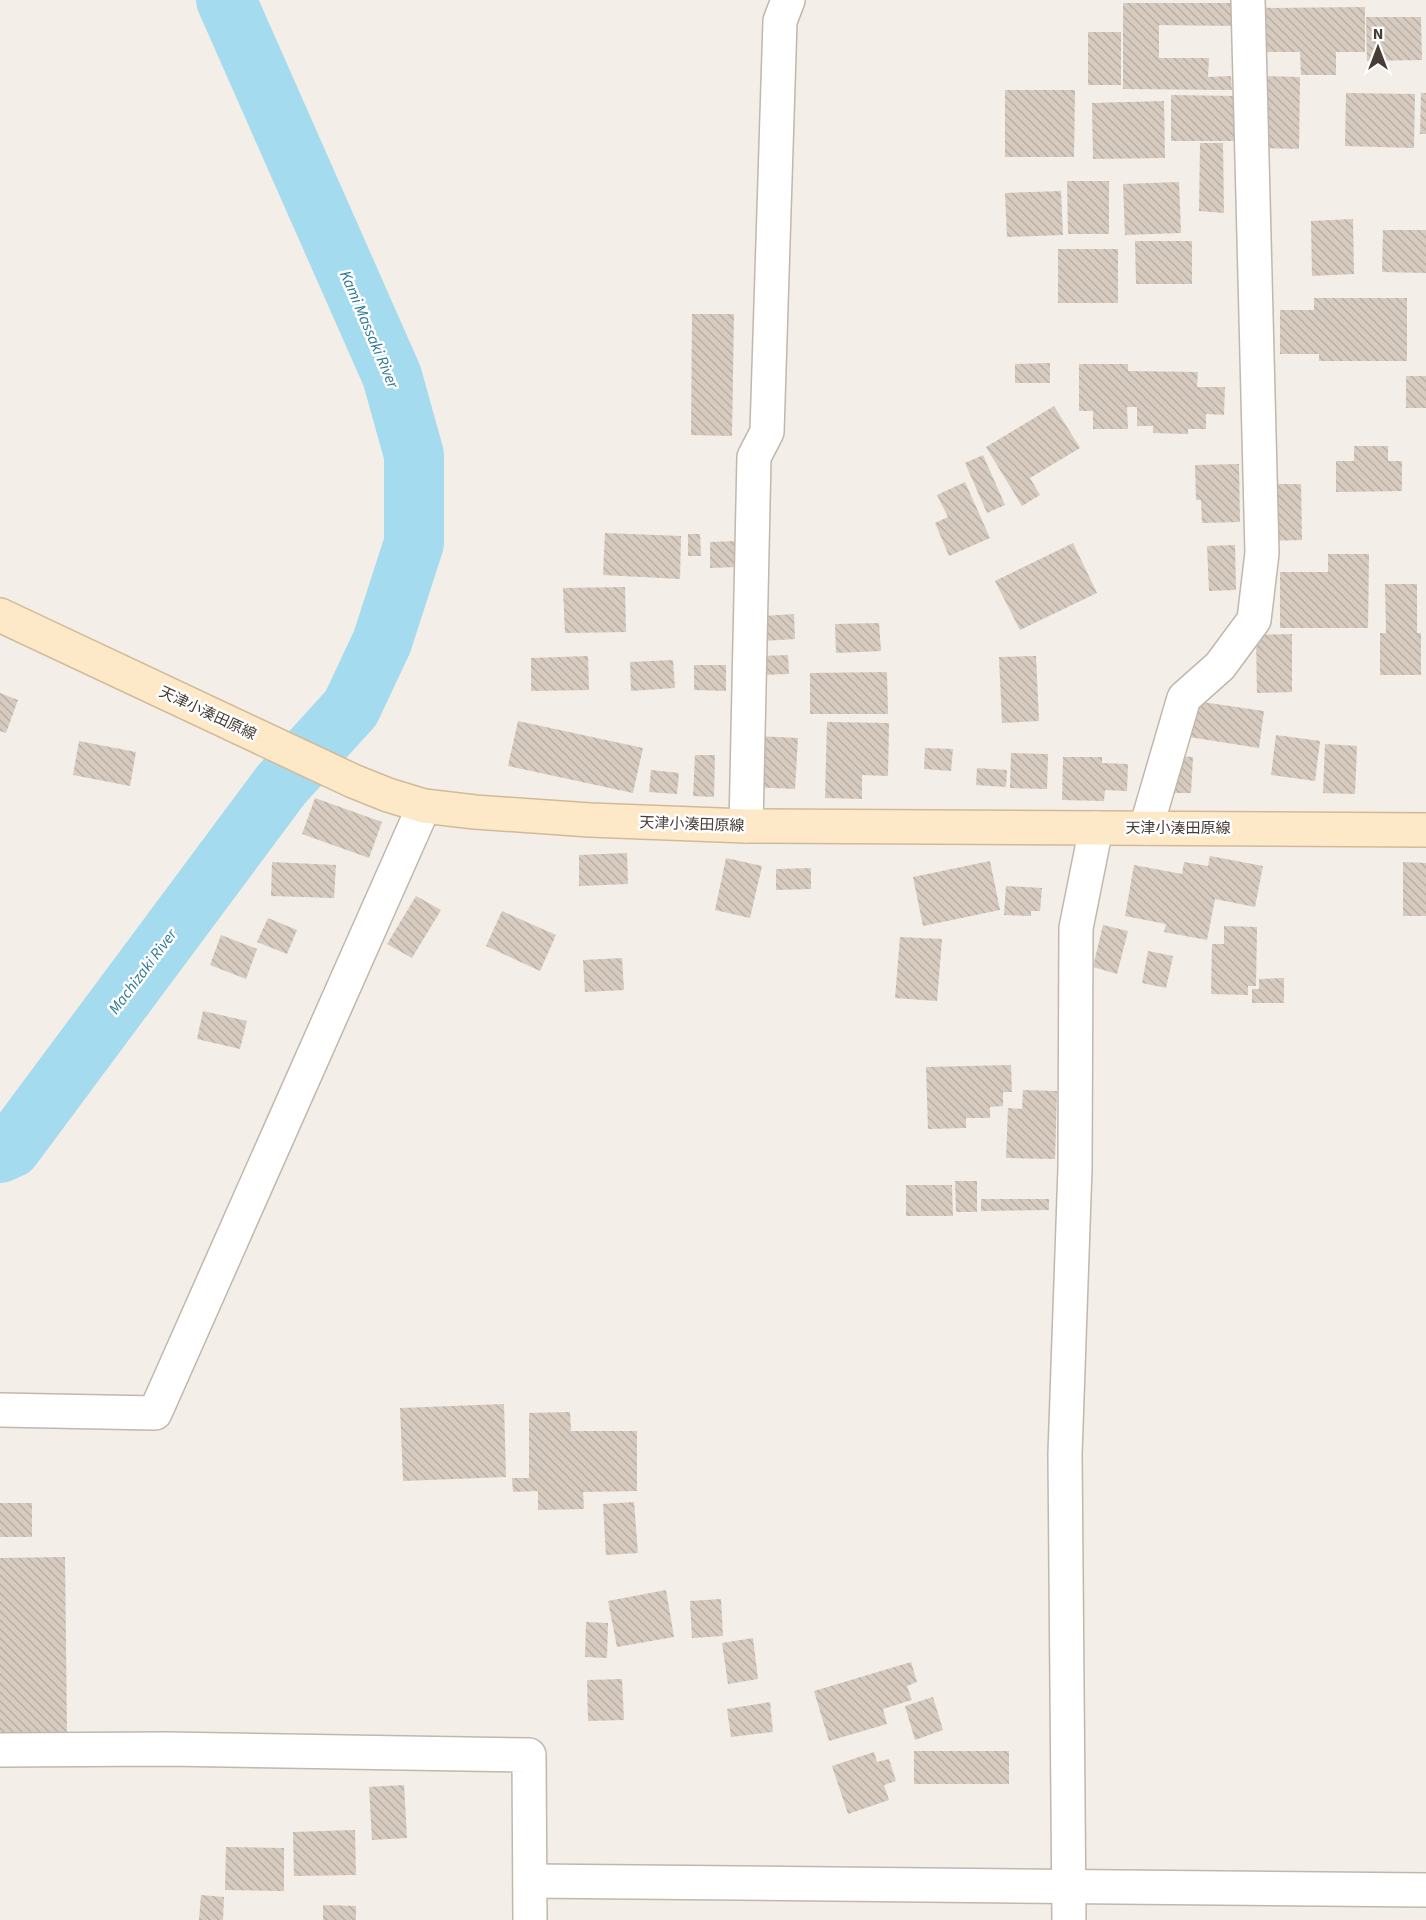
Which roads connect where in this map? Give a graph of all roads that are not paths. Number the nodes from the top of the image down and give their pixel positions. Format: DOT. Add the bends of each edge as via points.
graph roads {
  1 [pos="788,0"];
  2 [pos="1248,0"];
  3 [pos="0,615"];
  4 [pos="424,806"];
  5 [pos="747,826"];
  6 [pos="1096,828"];
  7 [pos="1146,828"];
  8 [pos="1426,830"];
  9 [pos="0,1410"];
  10 [pos="0,1750"];
  11 [pos="531,1881"];
  12 [pos="1068,1887"];
  13 [pos="1426,1890"];
  14 [pos="530,1920"];
  15 [pos="1069,1920"];
  1 -- 5 [label="street" via="780,21 767,432 754,457"];
  2 -- 7 [label="street" via="1262,553 1254,620 1220,666 1184,698"];
  3 -- 4 [label="main road, 天津小湊田原線" via="353,781"];
  4 -- 5 [label="main road, 天津小湊田原線" via="590,820"];
  4 -- 9 [label="street" via="155,1413"];
  5 -- 6 [label="main road, 天津小湊田原線"];
  6 -- 7 [label="main road, 天津小湊田原線"];
  6 -- 12 [label="street" via="1076,928 1074,1168 1065,1454"];
  7 -- 8 [label="main road, 天津小湊田原線"];
  10 -- 11 [label="street" via="529,1755"];
  11 -- 12 [label="street"];
  11 -- 14 [label="street"];
  12 -- 13 [label="street"];
  12 -- 15 [label="street"];
}
